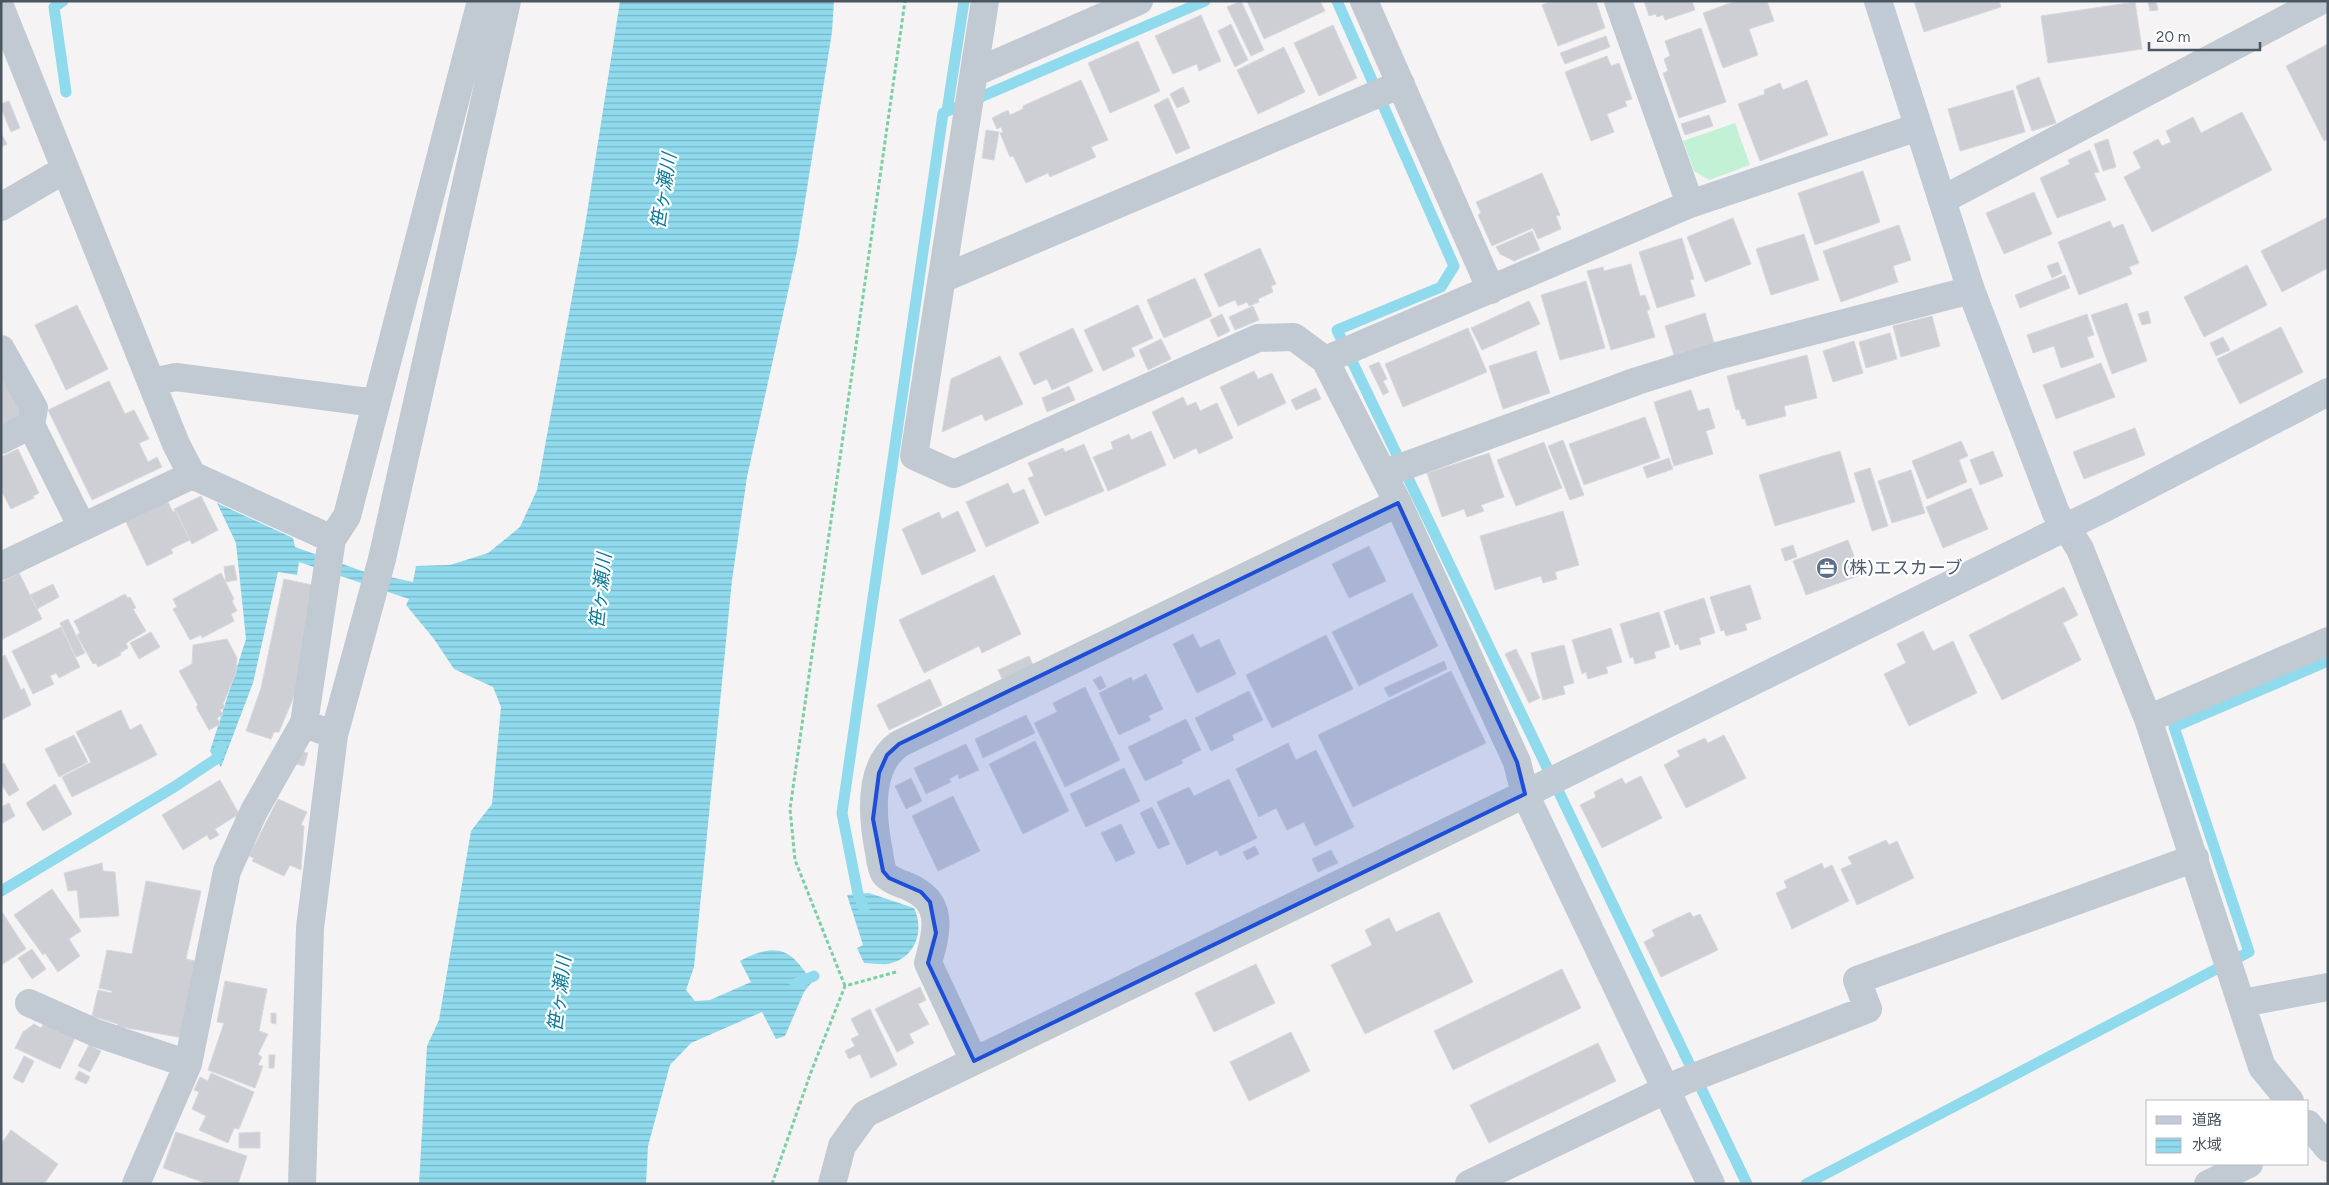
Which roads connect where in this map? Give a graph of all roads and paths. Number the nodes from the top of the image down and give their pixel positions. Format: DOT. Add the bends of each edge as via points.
graph roads {
  1 [pos="481,1"];
  2 [pos="507,1"];
  3 [pos="904,1"];
  4 [pos="985,1"];
  5 [pos="1139,1"];
  6 [pos="1364,1"];
  7 [pos="1618,1"];
  8 [pos="1878,1"];
  9 [pos="2320,1"];
  10 [pos="1,9"];
  11 [pos="10,57"];
  12 [pos="1385,91"];
  13 [pos="971,93"];
  14 [pos="1918,127"];
  15 [pos="64,170"];
  16 [pos="1942,200"];
  17 [pos="1690,204"];
  18 [pos="1,207"];
  19 [pos="944,278"];
  20 [pos="1491,290"];
  21 [pos="1971,290"];
  22 [pos="1,349"];
  23 [pos="1340,353"];
  24 [pos="152,382"];
  25 [pos="2328,392"];
  26 [pos="376,403"];
  27 [pos="31,425"];
  28 [pos="1,440"];
  29 [pos="1399,468"];
  30 [pos="192,475"];
  31 [pos="1398,503"];
  32 [pos="82,527"];
  33 [pos="2066,527"];
  34 [pos="329,556"];
  35 [pos="1,566"];
  36 [pos="2328,641"];
  37 [pos="2148,719"];
  38 [pos="304,723"];
  39 [pos="334,735"];
  40 [pos="1545,783"];
  41 [pos="2194,858"];
  42 [pos="928,963"];
  43 [pos="845,986"];
  44 [pos="2328,987"];
  45 [pos="29,1003"];
  46 [pos="2242,1003"];
  47 [pos="974,1061"];
  48 [pos="188,1064"];
  49 [pos="1685,1081"];
  50 [pos="2289,1100"];
  51 [pos="2247,1165"];
  52 [pos="136,1184"];
  53 [pos="302,1184"];
  54 [pos="772,1184"];
  55 [pos="832,1184"];
  56 [pos="1469,1184"];
  57 [pos="1711,1184"];
  58 [pos="2208,1184"];
  1 -- 26 [label="street"];
  2 -- 39 [label="street" via="376,583"];
  3 -- 43 [label="path" via="790,809 795,860"];
  4 -- 13 [label="street"];
  5 -- 13 [label="street"];
  6 -- 12 [label="street"];
  7 -- 17 [label="street"];
  8 -- 14 [label="street"];
  9 -- 16 [label="street"];
  10 -- 11 [label="street"];
  11 -- 15 [label="street"];
  12 -- 19 [label="street"];
  12 -- 20 [label="street"];
  13 -- 19 [label="street"];
  14 -- 16 [label="street"];
  14 -- 17 [label="street"];
  15 -- 18 [label="street"];
  15 -- 24 [label="street"];
  16 -- 21 [label="street"];
  17 -- 20 [label="street"];
  19 -- 23 [label="street" via="914,456 954,474 1258,338 1294,337"];
  20 -- 23 [label="street"];
  21 -- 29 [label="street" via="1717,356 1637,381"];
  21 -- 33 [label="street" via="2056,513"];
  22 -- 27 [label="street" via="34,408"];
  23 -- 29 [label="street"];
  24 -- 26 [label="street" via="176,377"];
  24 -- 30 [label="street"];
  25 -- 33 [label="street"];
  26 -- 34 [label="street" via="347,516"];
  27 -- 28 [label="street"];
  27 -- 32 [label="street"];
  29 -- 31 [label="street"];
  30 -- 32 [label="street"];
  30 -- 34 [label="street"];
  31 -- 40 [label="street" via="1517,762"];
  31 -- 42 [label="street" via="893,749 879,773 873,819 885,875 921,892 930,902 936,933"];
  32 -- 35 [label="street"];
  33 -- 37 [label="street" via="2080,548"];
  33 -- 40 [label="street"];
  34 -- 38 [label="street"];
  36 -- 37 [label="street"];
  37 -- 41 [label="street"];
  38 -- 39 [label="street"];
  38 -- 48 [label="street" via="254,811 227,871"];
  39 -- 53 [label="street" via="310,928"];
  40 -- 47 [label="street"];
  40 -- 49 [label="street"];
  41 -- 46 [label="street"];
  41 -- 49 [label="street" via="1857,980 1868,1008"];
  42 -- 43 [label="path"];
  42 -- 47 [label="street"];
  43 -- 54 [label="path"];
  44 -- 46 [label="street"];
  45 -- 48 [label="street" via="96,1033"];
  46 -- 50 [label="street" via="2262,1067"];
  47 -- 55 [label="street" via="865,1114 842,1146"];
  48 -- 52 [label="street"];
  49 -- 56 [label="street"];
  49 -- 57 [label="street"];
  51 -- 58 [label="street"];
}
